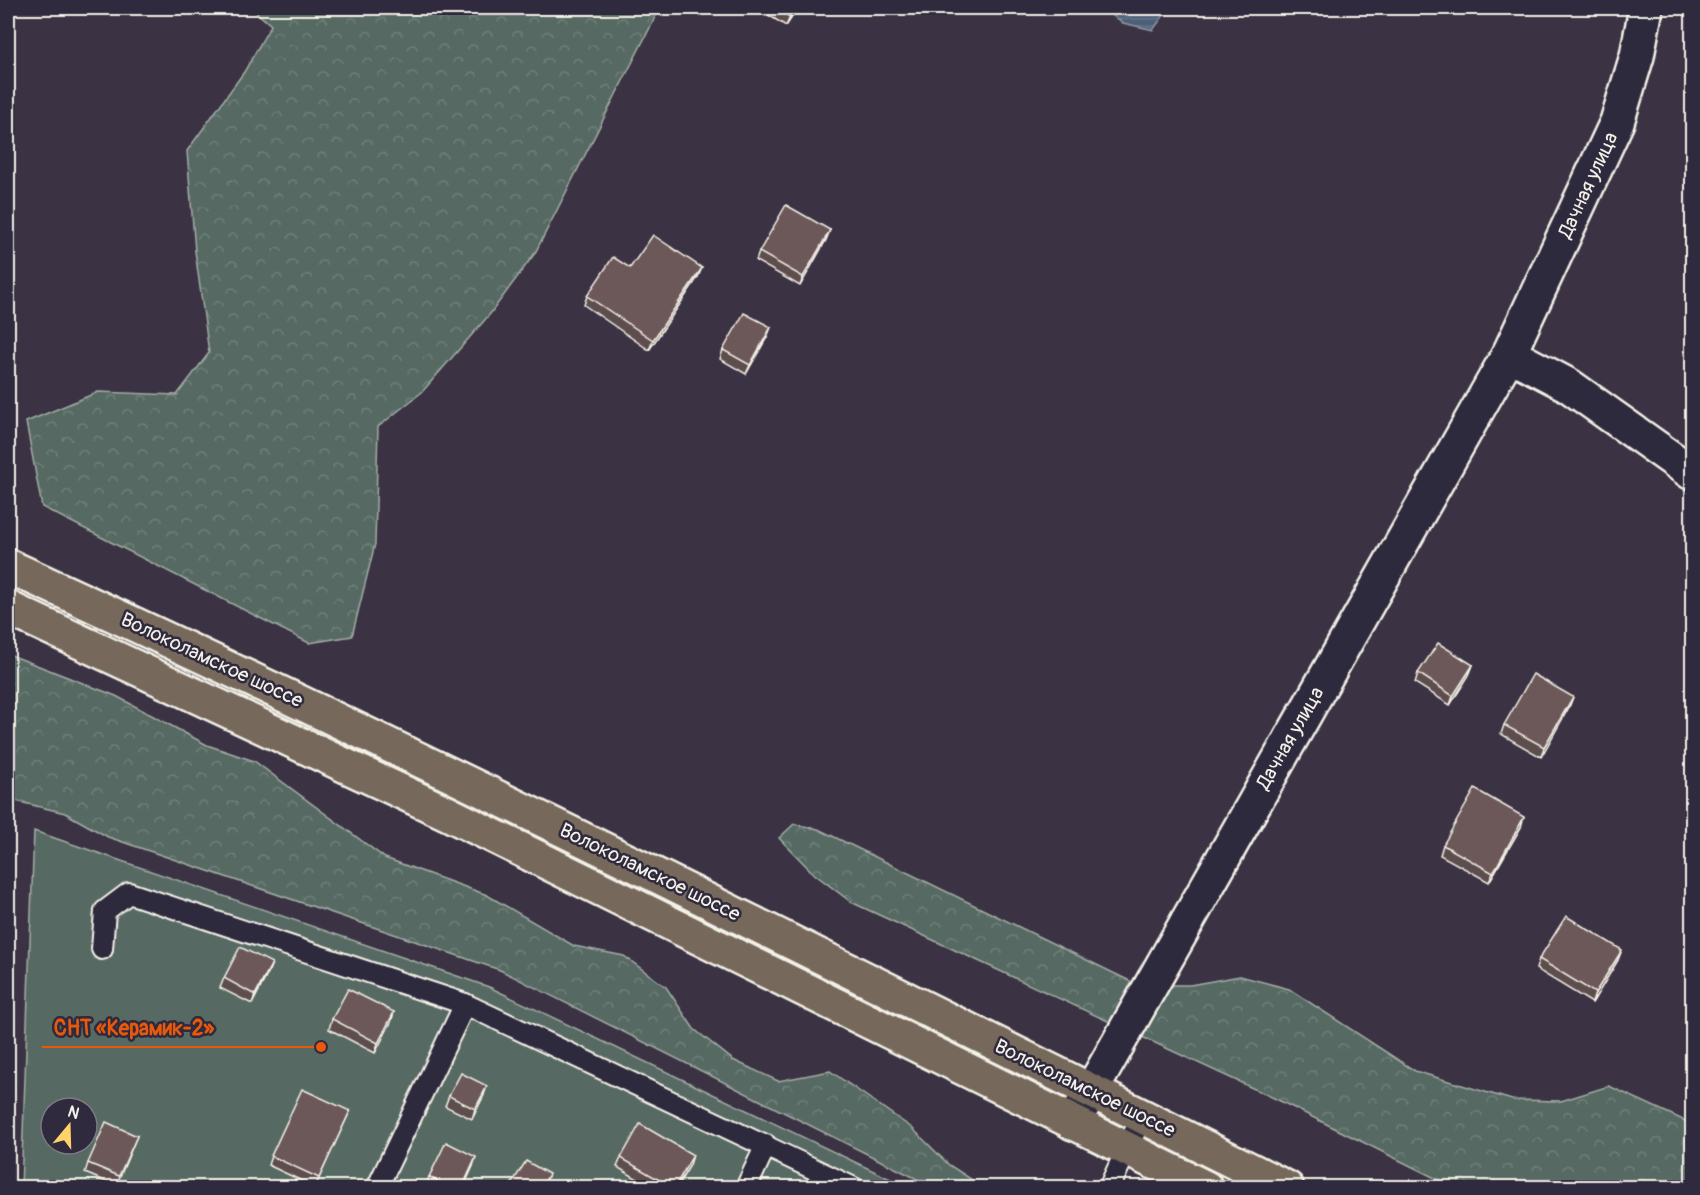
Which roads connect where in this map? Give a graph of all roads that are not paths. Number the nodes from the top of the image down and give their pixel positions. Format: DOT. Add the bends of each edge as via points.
graph roads {
  1 [pos="1646,8"];
  2 [pos="1509,354"];
  3 [pos="1692,473"];
  4 [pos="8,566"];
  5 [pos="8,608"];
  6 [pos="102,949"];
  7 [pos="465,1004"];
  8 [pos="1091,1090"];
  9 [pos="1142,1116"];
  10 [pos="1072,1123"];
  11 [pos="766,1145"];
  12 [pos="1127,1149"];
  13 [pos="378,1188"];
  14 [pos="746,1188"];
  15 [pos="854,1188"];
  16 [pos="1109,1188"];
  17 [pos="1206,1188"];
  18 [pos="1287,1188"];
  1 -- 2 [label="street, Дачная улица" via="1637,56 1617,122"];
  2 -- 3 [label="street" via="1568,385"];
  2 -- 8 [label="street, Дачная улица"];
  4 -- 8 [label="main road, Волоколамское шоссе" via="460,778"];
  5 -- 10 [label="main road, Волоколамское шоссе" via="436,808"];
  6 -- 7 [label="lane" via="105,911 129,892"];
  7 -- 11 [label="lane"];
  7 -- 13 [label="lane"];
  8 -- 9 [label="main road, Волоколамское шоссе"];
  8 -- 10 [label="street, Дачная улица"];
  9 -- 12 [label="lane"];
  9 -- 18 [label="main road, Волоколамское шоссе"];
  10 -- 12 [label="main road, Волоколамское шоссе"];
  11 -- 14 [label="lane"];
  11 -- 15 [label="lane"];
  12 -- 16 [label="lane"];
  12 -- 17 [label="main road, Волоколамское шоссе"];
}
